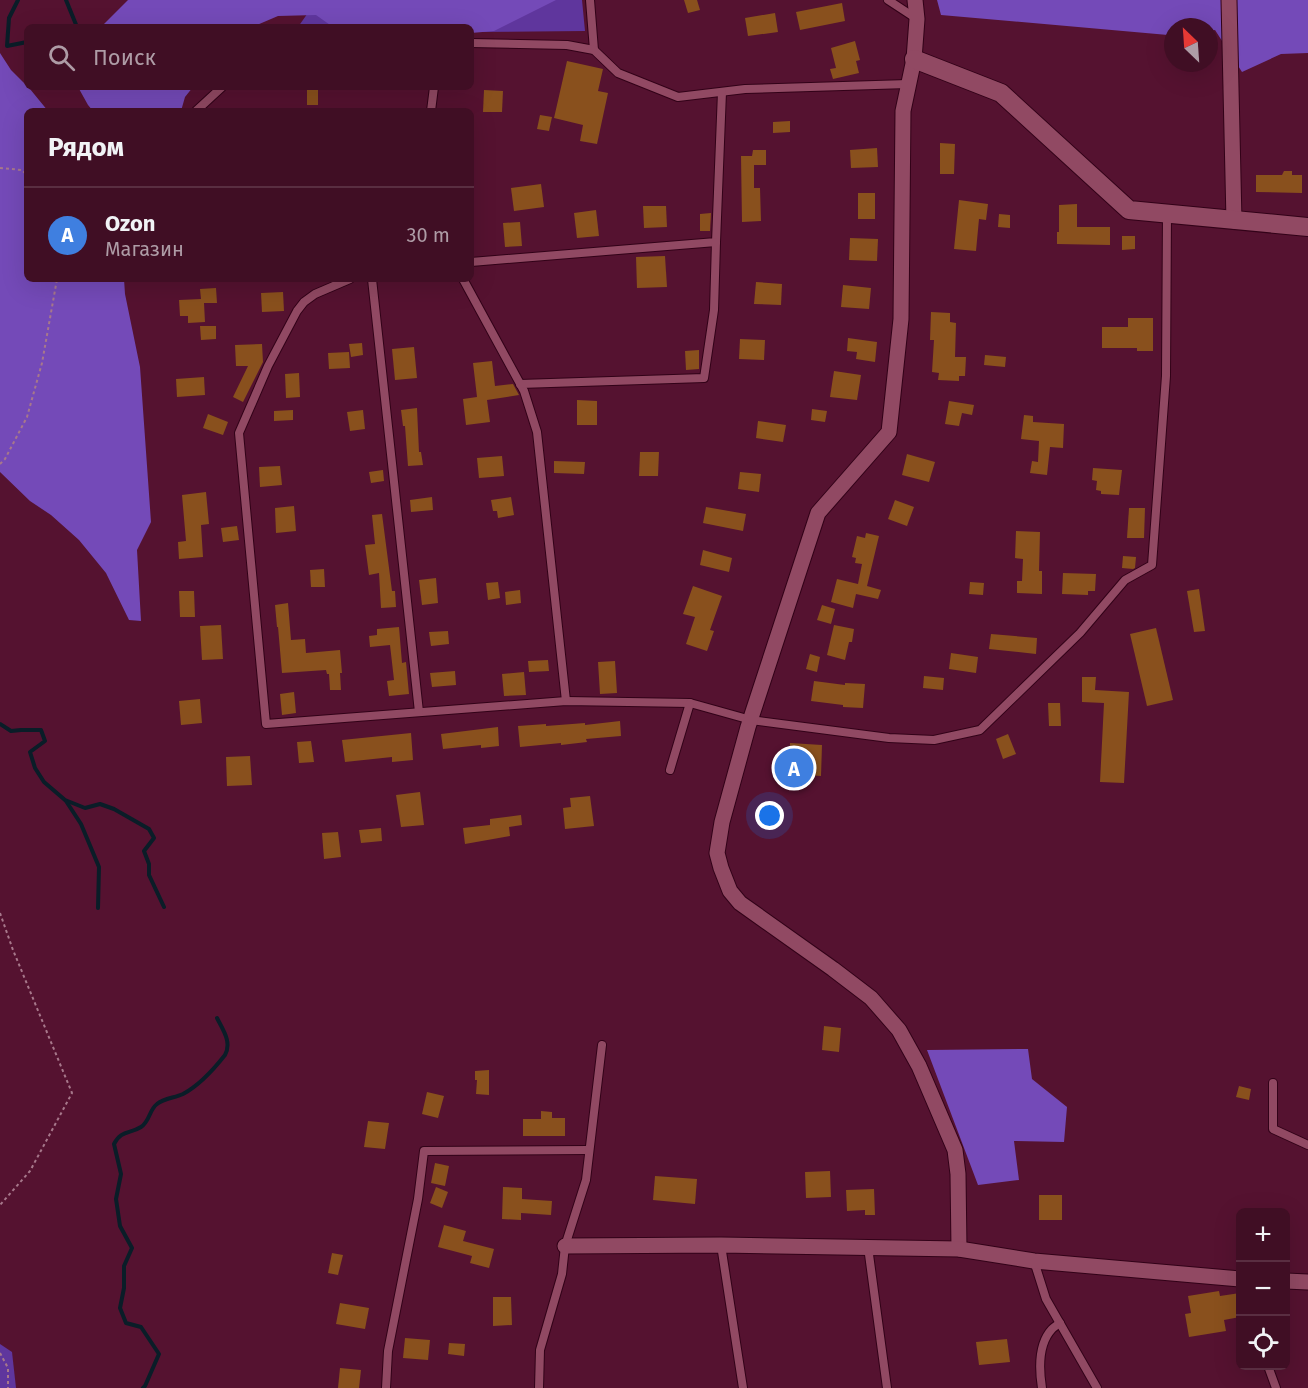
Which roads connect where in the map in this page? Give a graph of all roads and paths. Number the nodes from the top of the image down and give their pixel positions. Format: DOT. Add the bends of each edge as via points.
graph roads {
  1 [pos="590,0"];
  2 [pos="888,0"];
  3 [pos="915,0"];
  4 [pos="1229,0"];
  5 [pos="917,19"];
  6 [pos="474,43"];
  7 [pos="594,50"];
  8 [pos="914,59"];
  9 [pos="908,84"];
  10 [pos="219,90"];
  11 [pos="434,90"];
  12 [pos="722,92"];
  13 [pos="199,108"];
  14 [pos="431,108"];
  15 [pos="0,168"];
  16 [pos="24,172"];
  17 [pos="1167,214"];
  18 [pos="1234,221"];
  19 [pos="1308,227"];
  20 [pos="716,242"];
  21 [pos="474,262"];
  22 [pos="56,282"];
  23 [pos="343,282"];
  24 [pos="372,282"];
  25 [pos="465,282"];
  26 [pos="520,384"];
  27 [pos="0,464"];
  28 [pos="566,700"];
  29 [pos="690,703"];
  30 [pos="419,712"];
  31 [pos="751,720"];
  32 [pos="670,770"];
  33 [pos="0,913"];
  34 [pos="602,1045"];
  35 [pos="1273,1083"];
  36 [pos="1308,1146"];
  37 [pos="590,1150"];
  38 [pos="0,1205"];
  39 [pos="721,1245"];
  40 [pos="565,1246"];
  41 [pos="868,1247"];
  42 [pos="959,1249"];
  43 [pos="1034,1261"];
  44 [pos="1236,1279"];
  45 [pos="1290,1281"];
  46 [pos="1308,1282"];
  47 [pos="1060,1323"];
  48 [pos="1,1356"];
  49 [pos="1270,1370"];
  50 [pos="8,1388"];
  51 [pos="386,1388"];
  52 [pos="539,1388"];
  53 [pos="743,1388"];
  54 [pos="887,1388"];
  55 [pos="1042,1388"];
  56 [pos="1097,1388"];
  57 [pos="1276,1388"];
  1 -- 7 [label="lane"];
  2 -- 5 [label="lane"];
  3 -- 5 [label="street"];
  4 -- 18 [label="street"];
  5 -- 8 [label="street"];
  6 -- 7 [label="lane" via="567,45"];
  7 -- 12 [label="lane" via="618,73 678,97"];
  8 -- 9 [label="street"];
  8 -- 17 [label="street" via="1001,93 1129,210"];
  9 -- 12 [label="lane"];
  9 -- 31 [label="street" via="903,111 901,319 889,432 818,513"];
  10 -- 13 [label="lane"];
  11 -- 14 [label="lane"];
  12 -- 20 [label="lane"];
  15 -- 16 [label="path"];
  17 -- 18 [label="street"];
  17 -- 31 [label="lane" via="1166,376 1152,565 1125,580 1080,633 980,730 934,740"];
  18 -- 19 [label="street"];
  20 -- 21 [label="lane"];
  20 -- 26 [label="lane" via="714,310 704,378"];
  22 -- 27 [label="path" via="42,363 27,417"];
  23 -- 30 [label="lane" via="315,294 297,310 239,433 266,724"];
  24 -- 30 [label="lane"];
  25 -- 26 [label="lane"];
  26 -- 28 [label="lane" via="537,432"];
  28 -- 29 [label="lane"];
  28 -- 30 [label="lane"];
  29 -- 31 [label="lane"];
  29 -- 32 [label="lane"];
  31 -- 42 [label="street" via="717,853 730,891 740,903 871,998 899,1030 955,1149"];
  33 -- 38 [label="path" via="72,1093 30,1171"];
  34 -- 37 [label="lane"];
  35 -- 36 [label="lane" via="1273,1129"];
  37 -- 40 [label="lane" via="586,1180"];
  37 -- 51 [label="lane" via="424,1151 388,1351"];
  39 -- 40 [label="street"];
  39 -- 41 [label="street"];
  39 -- 53 [label="lane"];
  40 -- 52 [label="lane" via="562,1274 540,1350"];
  41 -- 42 [label="street"];
  41 -- 54 [label="lane"];
  42 -- 43 [label="street"];
  43 -- 44 [label="street"];
  43 -- 47 [label="lane" via="1046,1299"];
  45 -- 46 [label="street"];
  47 -- 55 [label="lane" via="1042,1346"];
  47 -- 56 [label="lane"];
  48 -- 50 [label="path" via="8,1368"];
  49 -- 57 [label="lane"];
}
